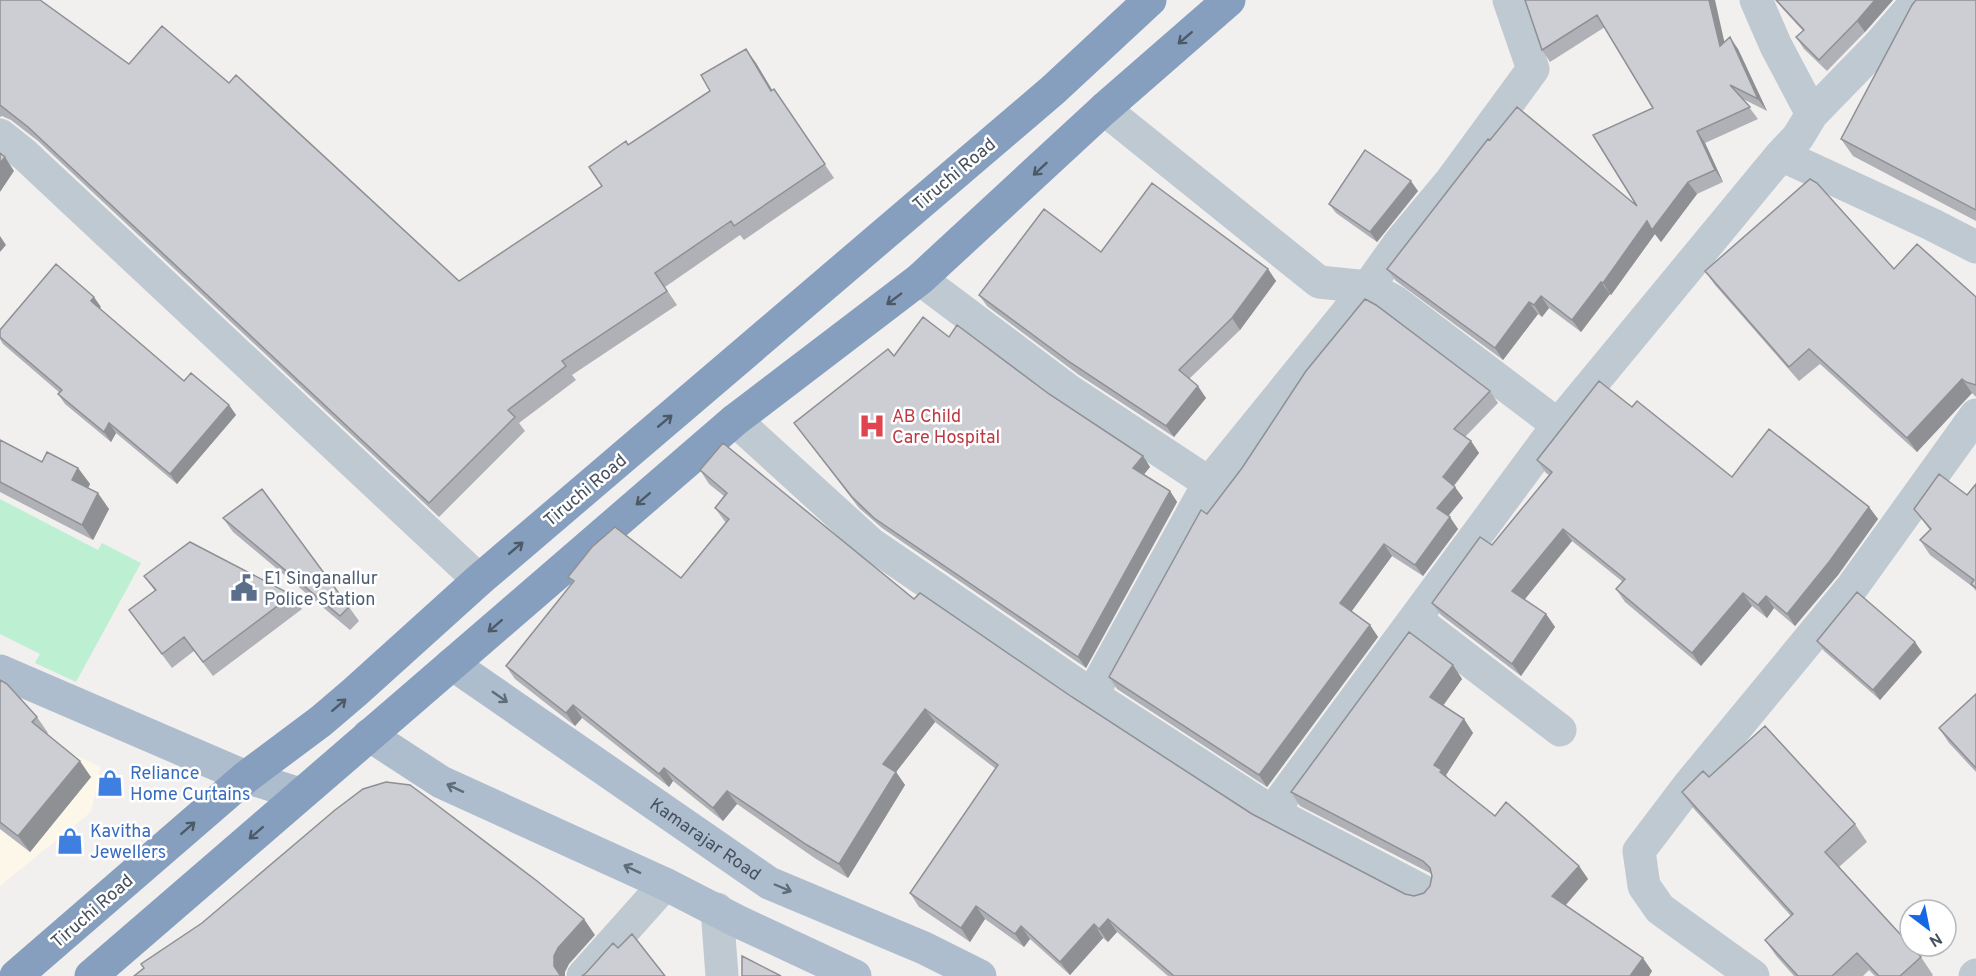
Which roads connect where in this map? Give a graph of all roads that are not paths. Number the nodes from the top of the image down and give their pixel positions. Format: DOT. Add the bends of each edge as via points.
graph roads {
  1 [pos="1150,0"];
  2 [pos="1229,0"];
  3 [pos="1509,0"];
  4 [pos="1756,0"];
  5 [pos="1918,0"];
  6 [pos="1104,109"];
  7 [pos="1812,114"];
  8 [pos="0,135"];
  9 [pos="1781,155"];
  10 [pos="1976,247"];
  11 [pos="920,279"];
  12 [pos="1368,287"];
  13 [pos="1976,415"];
  14 [pos="735,420"];
  15 [pos="1558,425"];
  16 [pos="1209,483"];
  17 [pos="479,580"];
  18 [pos="1415,619"];
  19 [pos="452,664"];
  20 [pos="0,671"];
  21 [pos="1092,695"];
  22 [pos="1560,730"];
  23 [pos="369,735"];
  24 [pos="246,777"];
  25 [pos="300,794"];
  26 [pos="1272,812"];
  27 [pos="665,884"];
  28 [pos="1423,891"];
  29 [pos="717,909"];
  30 [pos="16,976"];
  31 [pos="91,976"];
  32 [pos="583,976"];
  33 [pos="722,976"];
  34 [pos="855,976"];
  35 [pos="980,976"];
  36 [pos="1753,976"];
  17 -- 1 [label="highway, Tiruchi Road, one-way" via="1053,90"];
  2 -- 6 [label="highway, one-way"];
  3 -- 12 [label="street" via="1533,69"];
  4 -- 7 [label="street"];
  5 -- 7 [label="street"];
  6 -- 11 [label="highway, one-way"];
  6 -- 12 [label="street" via="1319,282"];
  7 -- 9 [label="street"];
  8 -- 17 [label="street"];
  9 -- 10 [label="street"];
  9 -- 15 [label="street"];
  11 -- 14 [label="highway, one-way"];
  11 -- 16 [label="street" via="1068,390"];
  12 -- 15 [label="street" via="1394,301"];
  12 -- 16 [label="street"];
  13 -- 36 [label="street" via="1853,586 1639,851 1644,886 1660,909"];
  14 -- 19 [label="highway, one-way"];
  14 -- 21 [label="street" via="870,543"];
  15 -- 18 [label="street"];
  16 -- 21 [label="street"];
  24 -- 17 [label="highway, Tiruchi Road, one-way" via="321,721"];
  18 -- 22 [label="street"];
  18 -- 26 [label="street"];
  19 -- 23 [label="highway"];
  19 -- 35 [label="main road, Kamarajar Road, one-way" via="769,883 924,948"];
  20 -- 24 [label="main road"];
  21 -- 26 [label="street"];
  23 -- 25 [label="highway"];
  27 -- 23 [label="main road, one-way" via="441,782"];
  24 -- 25 [label="main road"];
  30 -- 24 [label="highway, Tiruchi Road, one-way"];
  25 -- 31 [label="highway, one-way"];
  26 -- 28 [label="street"];
  27 -- 29 [label="main road"];
  27 -- 32 [label="street"];
  29 -- 33 [label="street"];
  29 -- 34 [label="main road"];
}
